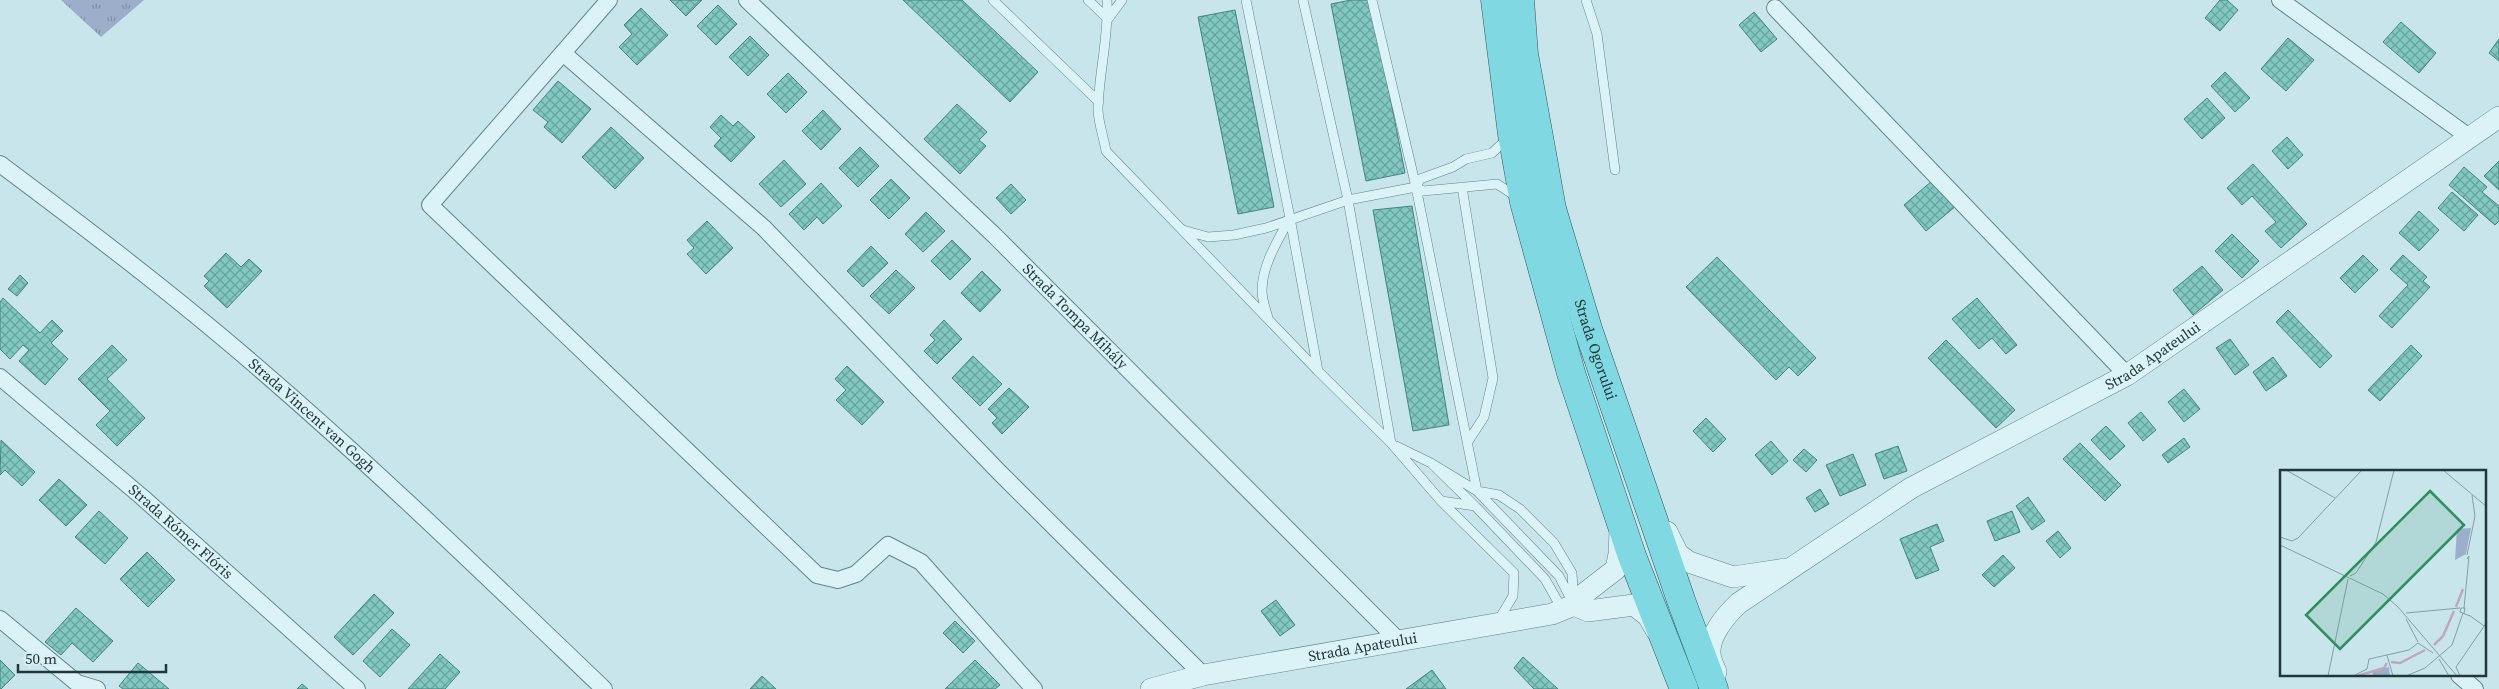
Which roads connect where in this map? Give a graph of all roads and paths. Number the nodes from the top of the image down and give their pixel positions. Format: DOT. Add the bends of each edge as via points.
graph roads {
  1 [pos="609,0"];
  2 [pos="747,0"];
  3 [pos="994,0"];
  4 [pos="1088,0"];
  5 [pos="1107,0"];
  6 [pos="1122,0"];
  7 [pos="1246,0"];
  8 [pos="1303,0"];
  9 [pos="1372,0"];
  10 [pos="1495,0"];
  11 [pos="1520,0"];
  12 [pos="1586,0"];
  13 [pos="2280,0"];
  14 [pos="1775,8"];
  15 [pos="1108,19"];
  16 [pos="563,53"];
  17 [pos="1098,102"];
  18 [pos="2499,117"];
  19 [pos="1512,134"];
  20 [pos="2469,137"];
  21 [pos="0,164"];
  22 [pos="1616,170"];
  23 [pos="1416,187"];
  24 [pos="1462,187"];
  25 [pos="1348,200"];
  26 [pos="1524,202"];
  27 [pos="1290,218"];
  28 [pos="1182,230"];
  29 [pos="1268,319"];
  30 [pos="1318,371"];
  31 [pos="2127,374"];
  32 [pos="0,378"];
  33 [pos="1391,443"];
  34 [pos="1467,443"];
  35 [pos="1632,456"];
  36 [pos="1431,464"];
  37 [pos="1476,491"];
  38 [pos="1441,501"];
  39 [pos="1476,506"];
  40 [pos="1620,523"];
  41 [pos="1790,568"];
  42 [pos="1568,607"];
  43 [pos="0,619"];
  44 [pos="1498,622"];
  45 [pos="1397,639"];
  46 [pos="1673,658"];
  47 [pos="1203,675"];
  48 [pos="2460,676"];
  49 [pos="97,689"];
  50 [pos="356,689"];
  51 [pos="604,689"];
  52 [pos="1034,689"];
  53 [pos="1151,689"];
  54 [pos="1684,689"];
  55 [pos="1714,689"];
  56 [pos="1722,689"];
  57 [pos="2475,689"];
  1 -- 16 [label="street"];
  2 -- 45 [label="street, Strada Tompa Mihály" via="995,236"];
  3 -- 17 [label="lane"];
  4 -- 15 [label="lane"];
  5 -- 15 [label="lane"];
  6 -- 15 [label="lane"];
  7 -- 27 [label="lane"];
  8 -- 25 [label="lane"];
  9 -- 23 [label="lane"];
  10 -- 19 [label="highway, Strada Ogorului"];
  11 -- 35 [label="highway, Strada Ogorului" via="1524,54 1552,209 1588,329"];
  12 -- 22 [label="lane" via="1597,34"];
  13 -- 20 [label="street"];
  14 -- 31 [label="street"];
  15 -- 17 [label="lane"];
  16 -- 47 [label="street" via="764,228 999,472"];
  16 -- 52 [label="street" via="430,205 817,575 838,580 856,574 888,545 909,554 920,562"];
  17 -- 28 [label="lane" via="1106,151"];
  18 -- 20 [label="street, Strada Apateului"];
  19 -- 23 [label="lane" via="1492,154 1466,159 1420,179"];
  19 -- 26 [label="highway, Strada Ogorului"];
  20 -- 31 [label="street, Strada Apateului"];
  21 -- 51 [label="street, Strada Vincent van Gogh" via="256,366 398,494"];
  23 -- 24 [label="lane" via="1423,191"];
  23 -- 25 [label="lane"];
  23 -- 34 [label="lane"];
  24 -- 26 [label="lane" via="1496,184"];
  24 -- 34 [label="lane" via="1493,378 1484,417"];
  25 -- 27 [label="lane"];
  25 -- 33 [label="lane"];
  26 -- 40 [label="highway, Strada Ogorului" via="1571,373"];
  27 -- 28 [label="lane" via="1266,228 1234,235 1208,237"];
  27 -- 29 [label="lane" via="1269,259 1263,281 1261,292"];
  27 -- 30 [label="lane"];
  28 -- 29 [label="lane"];
  29 -- 30 [label="lane"];
  30 -- 33 [label="lane"];
  31 -- 41 [label="street, Strada Apateului" via="1911,488"];
  32 -- 50 [label="street, Strada Rómer Flóris" via="142,497"];
  33 -- 36 [label="lane"];
  33 -- 38 [label="lane"];
  34 -- 37 [label="lane"];
  35 -- 41 [label="street, Strada Apateului" via="1678,554 1689,562 1733,577"];
  35 -- 55 [label="highway, Strada Ogorului"];
  36 -- 37 [label="lane"];
  36 -- 39 [label="lane"];
  37 -- 42 [label="lane" via="1559,576"];
  37 -- 42 [label="lane" via="1499,495 1520,509 1554,542 1572,573"];
  38 -- 39 [label="lane"];
  38 -- 44 [label="lane" via="1514,572 1513,596"];
  39 -- 42 [label="lane"];
  40 -- 42 [label="street" via="1616,569"];
  40 -- 46 [label="highway, Strada Ogorului"];
  41 -- 56 [label="street, Strada Apateului" via="1739,603 1719,624 1710,653"];
  42 -- 44 [label="street, Strada Apateului" via="1552,614"];
  42 -- 46 [label="street, Strada Apateului" via="1588,611 1634,605 1648,616"];
  43 -- 49 [label="street" via="77,683"];
  44 -- 45 [label="street, Strada Apateului"];
  45 -- 47 [label="street, Strada Apateului"];
  46 -- 54 [label="highway, Strada Ogorului"];
  47 -- 53 [label="street, Strada Apateului"];
  48 -- 57 [label="street"];
}
